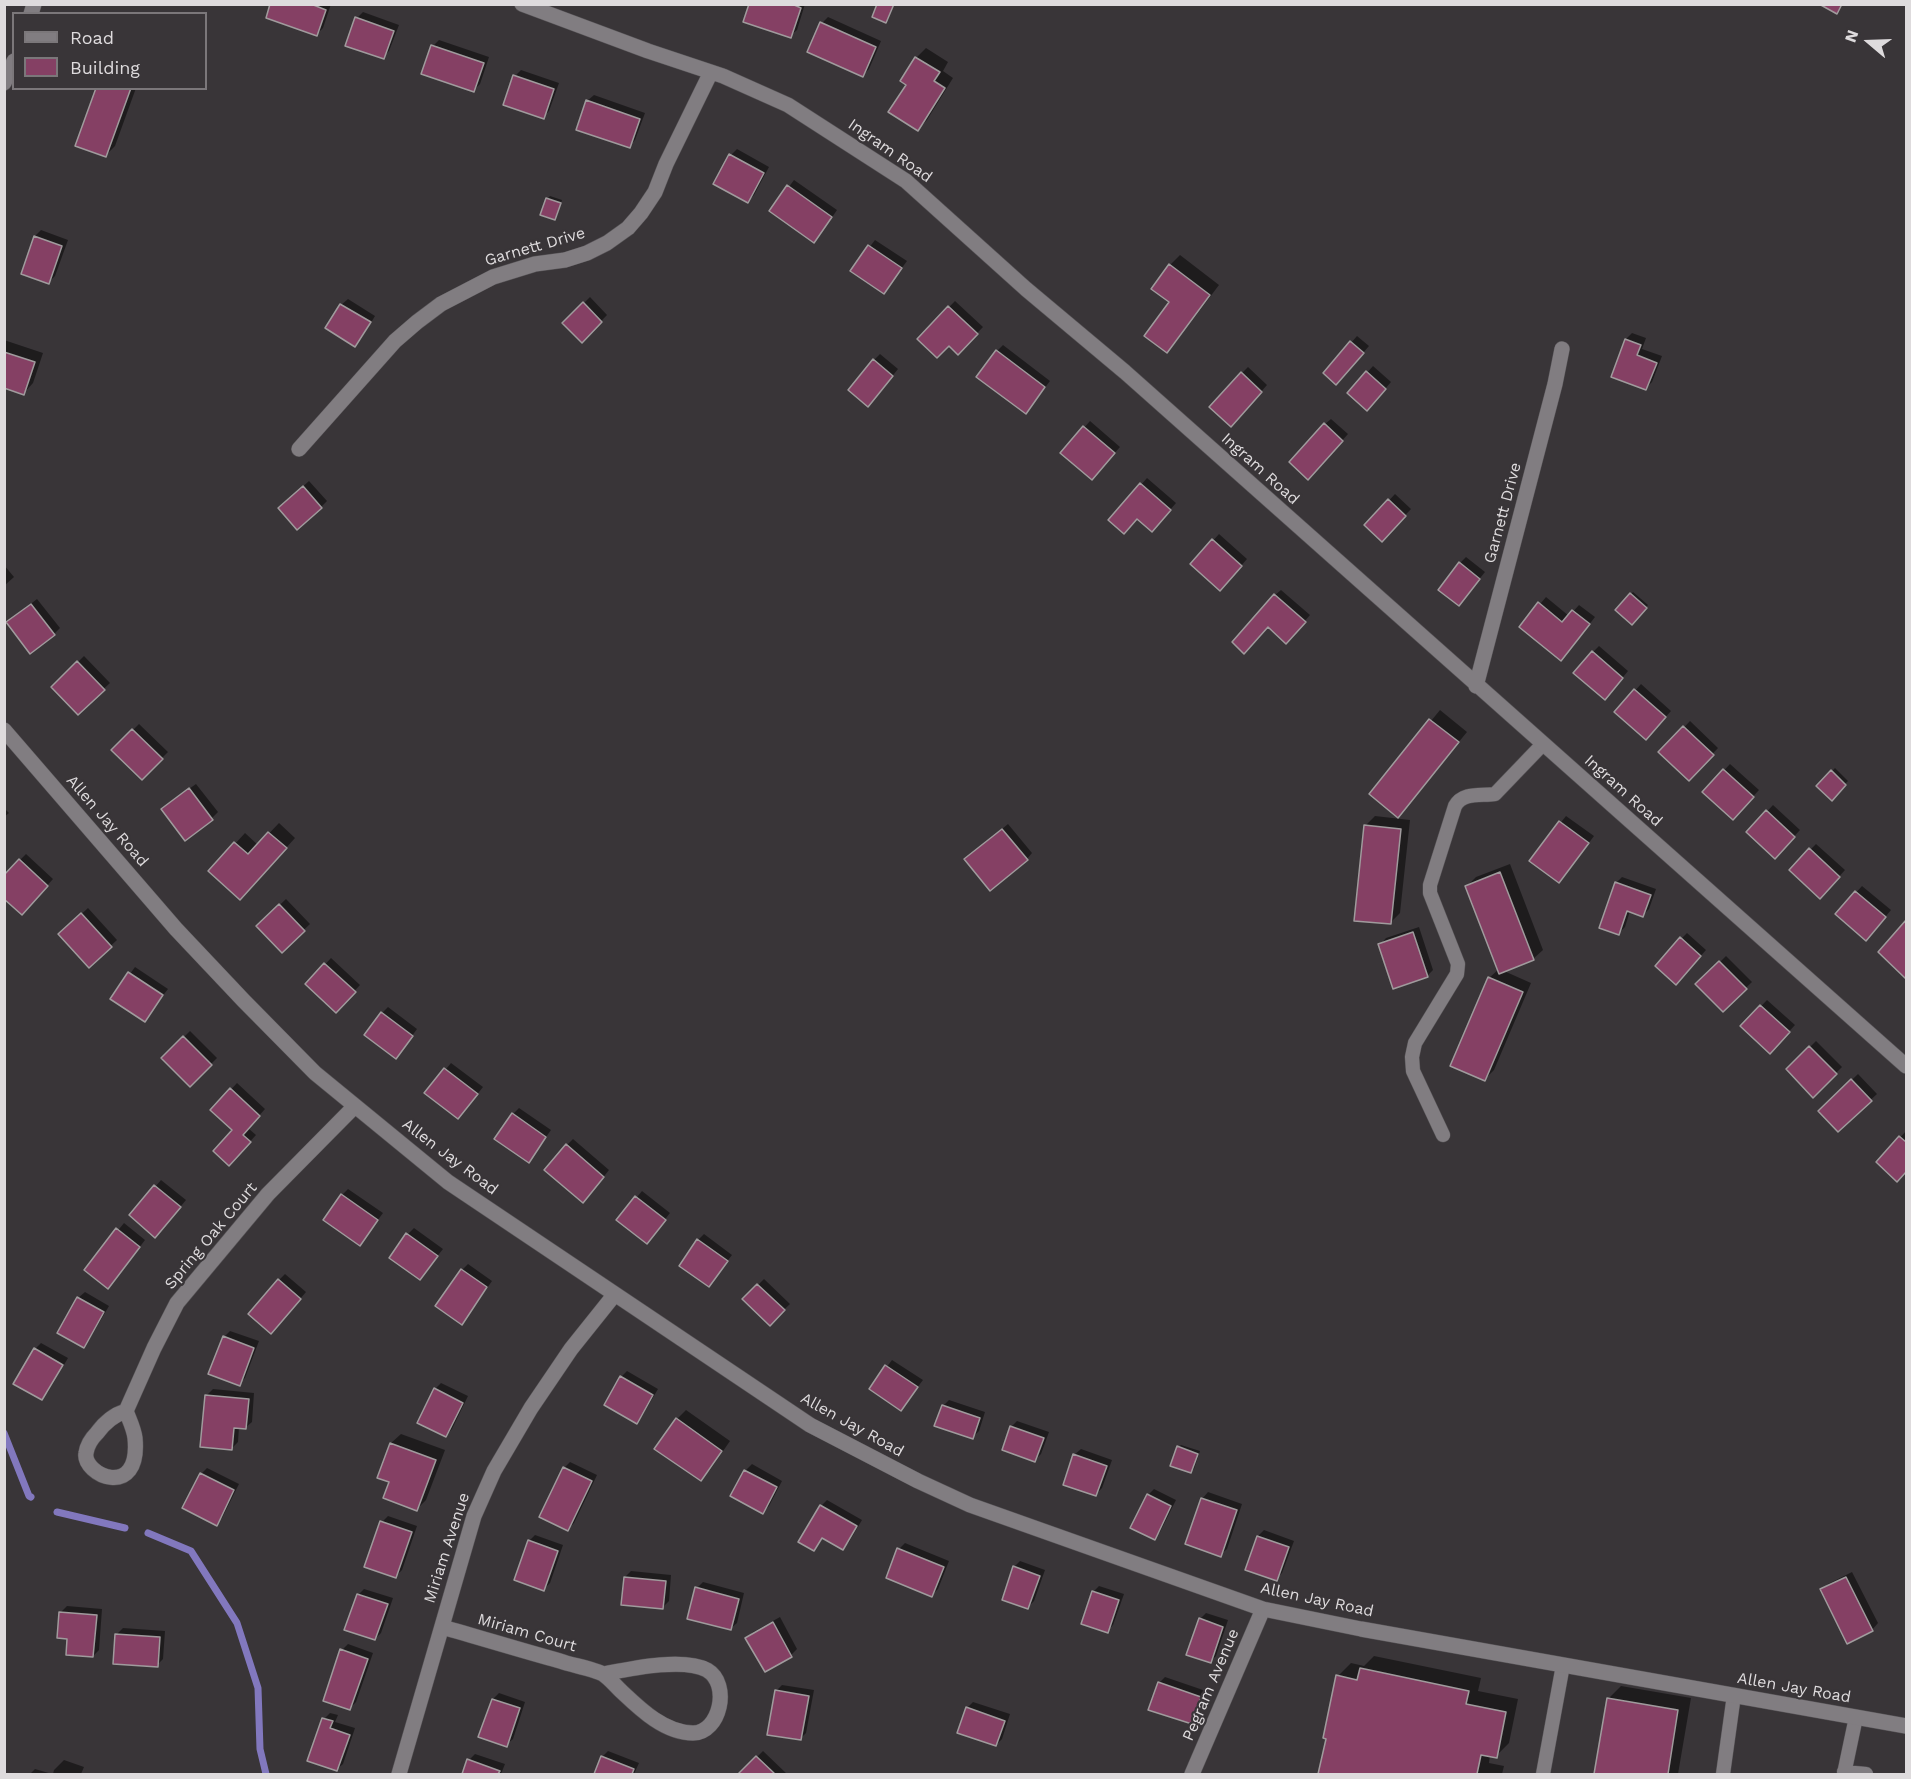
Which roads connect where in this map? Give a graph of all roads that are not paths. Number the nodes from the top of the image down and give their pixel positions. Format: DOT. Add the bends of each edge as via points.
graph roads {
  1 [pos="522,4"];
  2 [pos="12,65"];
  3 [pos="711,72"];
  4 [pos="4,83"];
  5 [pos="1562,349"];
  6 [pos="300,449"];
  7 [pos="1476,686"];
  8 [pos="4,730"];
  9 [pos="1543,744"];
  10 [pos="1906,1066"];
  11 [pos="355,1106"];
  12 [pos="1443,1135"];
  13 [pos="615,1294"];
  14 [pos="126,1411"];
  15 [pos="1263,1610"];
  16 [pos="442,1627"];
  17 [pos="1563,1665"];
  18 [pos="603,1674"];
  19 [pos="1734,1695"];
  20 [pos="1856,1717"];
  21 [pos="1906,1726"];
  22 [pos="1844,1773"];
  23 [pos="399,1774"];
  24 [pos="1193,1774"];
  25 [pos="1543,1774"];
  26 [pos="1723,1774"];
  27 [pos="1866,1774"];
  1 -- 3 [label="street, Ingram Road"];
  2 -- 4 [label="street"];
  3 -- 6 [label="street, Garnett Drive" via="655,192 628,228 587,253 493,277 441,304 395,341"];
  3 -- 7 [label="street, Ingram Road" via="788,105 906,181"];
  5 -- 7 [label="street, Garnett Drive"];
  7 -- 9 [label="street, Ingram Road"];
  8 -- 11 [label="street, Allen Jay Road" via="176,929 315,1073"];
  9 -- 10 [label="street, Ingram Road"];
  9 -- 12 [label="lane" via="1495,794 1459,799 1430,885 1458,964 1457,974 1415,1043 1412,1057 1413,1071"];
  11 -- 13 [label="street, Allen Jay Road" via="448,1182"];
  11 -- 14 [label="street, Spring Oak Court" via="268,1194 177,1303"];
  13 -- 15 [label="street, Allen Jay Road" via="810,1425 918,1481 970,1505"];
  13 -- 16 [label="street, Miriam Avenue" via="564,1359 494,1471 474,1516"];
  15 -- 17 [label="street, Allen Jay Road"];
  15 -- 24 [label="street, Pegram Avenue"];
  16 -- 18 [label="street, Miriam Court"];
  16 -- 23 [label="street, Miriam Avenue"];
  17 -- 19 [label="street, Allen Jay Road"];
  17 -- 25 [label="lane"];
  18 -- 18 [label="street, Miriam Court" via="644,1712 684,1732 697,1733 718,1712 718,1680 706,1670 670,1665"];
  19 -- 20 [label="street, Allen Jay Road"];
  19 -- 26 [label="lane"];
  20 -- 21 [label="street, Allen Jay Road"];
  20 -- 22 [label="lane"];
  22 -- 27 [label="lane"];
}
